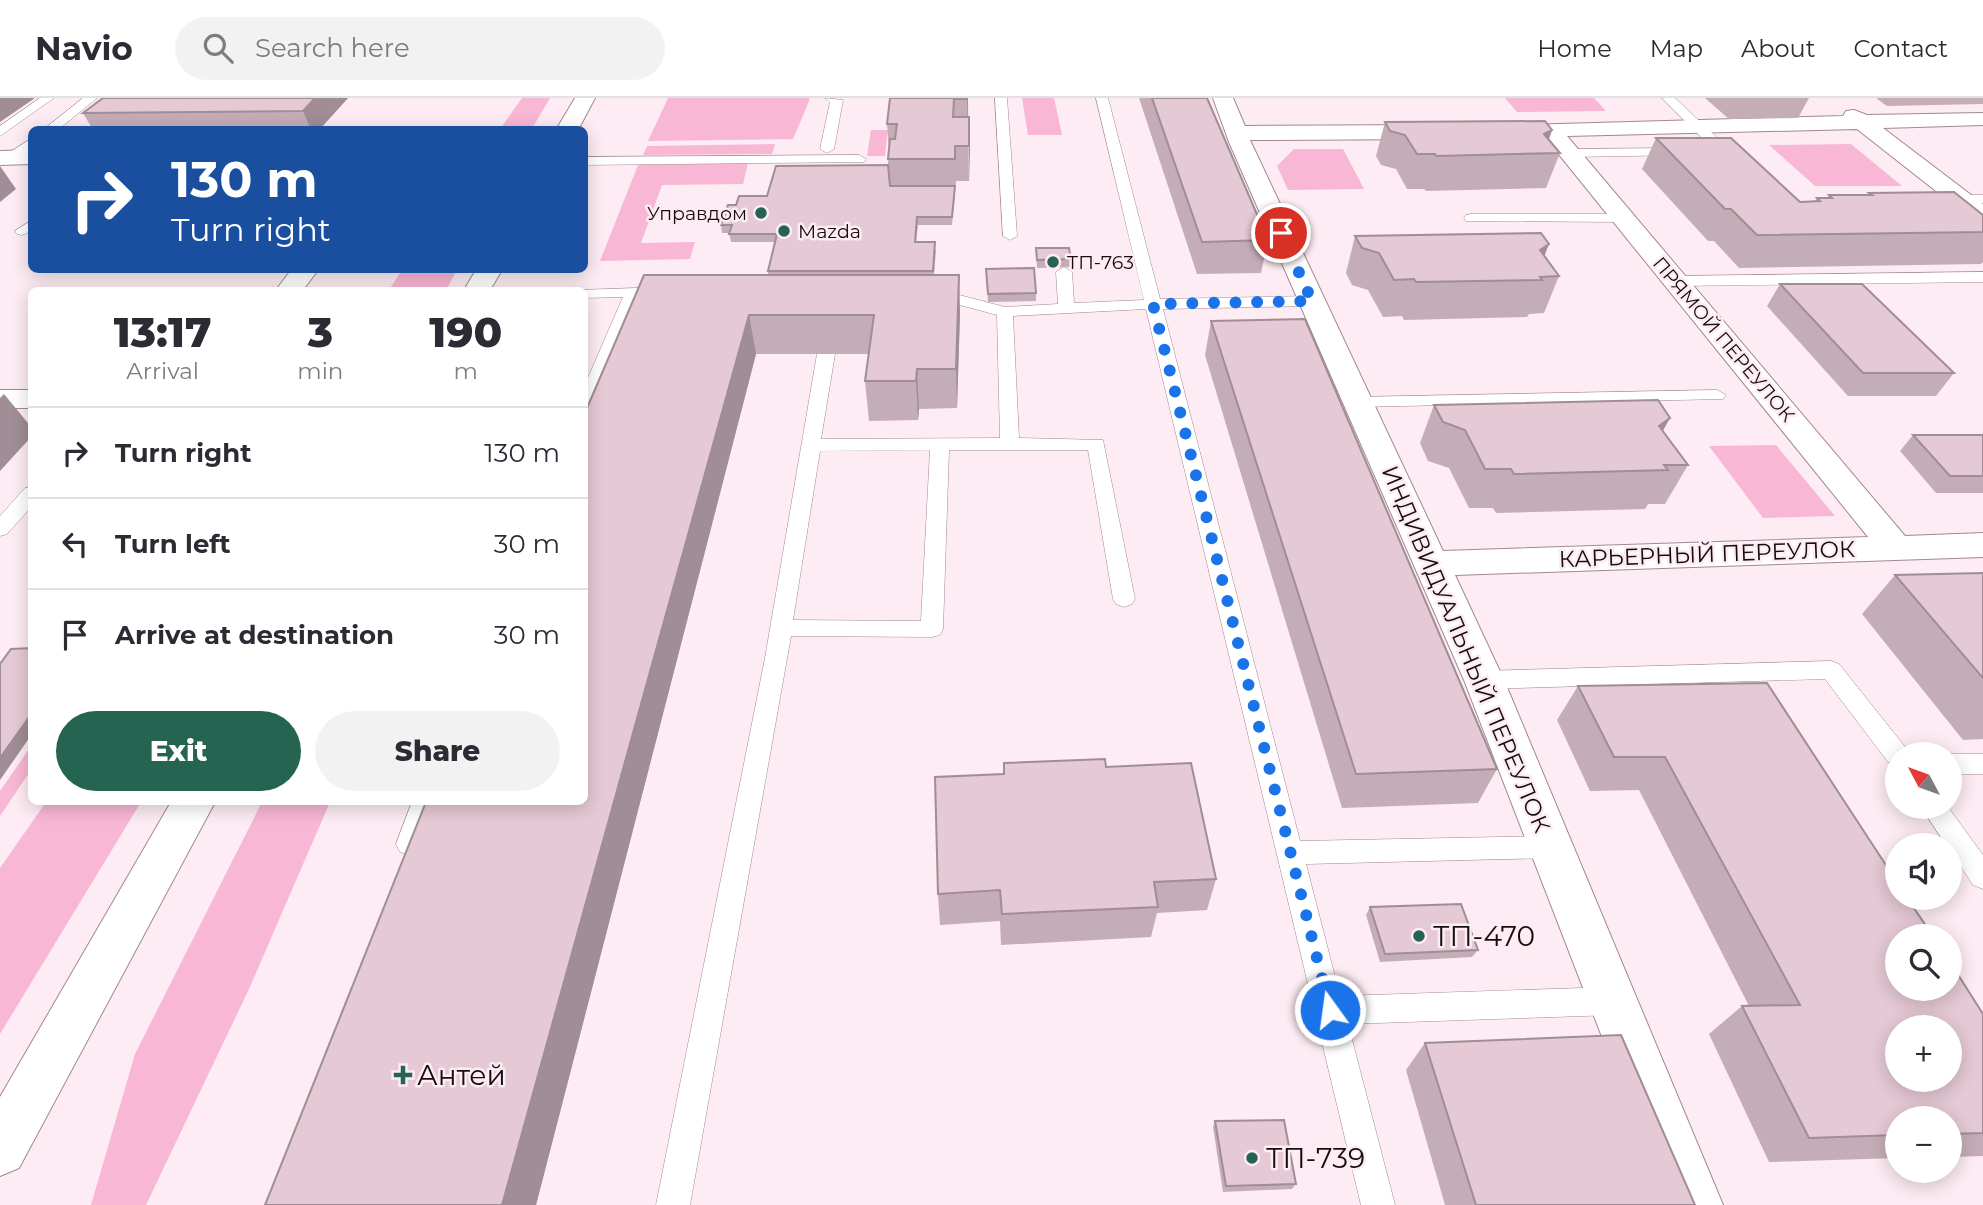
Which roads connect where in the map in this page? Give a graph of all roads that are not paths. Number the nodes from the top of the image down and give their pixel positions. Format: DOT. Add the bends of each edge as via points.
graph roads {
  1 [pos="48,98"];
  2 [pos="91,98"];
  3 [pos="585,98"];
  4 [pos="831,98"];
  5 [pos="1001,98"];
  6 [pos="1102,98"];
  7 [pos="1223,98"];
  8 [pos="1668,98"];
  9 [pos="1830,98"];
  10 [pos="1983,119"];
  11 [pos="1864,124"];
  12 [pos="54,126"];
  13 [pos="569,126"];
  14 [pos="1698,128"];
  15 [pos="0,132"];
  16 [pos="1455,132"];
  17 [pos="1483,132"];
  18 [pos="1237,134"];
  19 [pos="1560,142"];
  20 [pos="28,146"];
  21 [pos="827,149"];
  22 [pos="14,158"];
  23 [pos="859,159"];
  24 [pos="588,161"];
  25 [pos="1968,206"];
  26 [pos="1471,218"];
  27 [pos="1622,218"];
  28 [pos="1010,236"];
  29 [pos="1064,272"];
  30 [pos="303,273"];
  31 [pos="1983,276"];
  32 [pos="1675,281"];
  33 [pos="291,287"];
  34 [pos="633,292"];
  35 [pos="688,292"];
  36 [pos="910,292"];
  37 [pos="588,293"];
  38 [pos="1312,301"];
  39 [pos="1153,304"];
  40 [pos="1066,308"];
  41 [pos="1005,312"];
  42 [pos="826,354"];
  43 [pos="1717,396"];
  44 [pos="0,399"];
  45 [pos="28,399"];
  46 [pos="588,400"];
  47 [pos="1357,402"];
  48 [pos="940,444"];
  49 [pos="1010,444"];
  50 [pos="810,445"];
  51 [pos="28,498"];
  52 [pos="0,529"];
  53 [pos="1983,545"];
  54 [pos="1896,548"];
  55 [pos="1431,564"];
  56 [pos="1124,599"];
  57 [pos="781,628"];
  58 [pos="1484,680"];
  59 [pos="1887,742"];
  60 [pos="1962,764"];
  61 [pos="1983,764"];
  62 [pos="191,805"];
  63 [pos="424,805"];
  64 [pos="1942,819"];
  65 [pos="1551,846"];
  66 [pos="1290,852"];
  67 [pos="398,874"];
  68 [pos="1983,877"];
  69 [pos="1613,1001"];
  70 [pos="1330,1010"];
  71 [pos="46,1066"];
  72 [pos="0,1097"];
  73 [pos="0,1149"];
  74 [pos="673,1205"];
  75 [pos="1378,1205"];
  76 [pos="1695,1205"];
  1 -- 15 [label="lane"];
  2 -- 12 [label="lane"];
  3 -- 13 [label="street"];
  4 -- 21 [label="lane" via="836,100"];
  5 -- 28 [label="lane"];
  6 -- 39 [label="lane"];
  7 -- 18 [label="street, ИНДИВИДУАЛЬНЫЙ ПЕРЕУЛОК"];
  8 -- 14 [label="lane"];
  9 -- 11 [label="street"];
  10 -- 11 [label="street"];
  11 -- 14 [label="street"];
  11 -- 25 [label="street"];
  14 -- 19 [label="street"];
  14 -- 19 [label="lane" via="1728,156"];
  16 -- 18 [label="street"];
  17 -- 19 [label="street"];
  18 -- 38 [label="street, ИНДИВИДУАЛЬНЫЙ ПЕРЕУЛОК"];
  19 -- 27 [label="street, ПРЯМОЙ ПЕРЕУЛОК"];
  20 -- 22 [label="lane"];
  23 -- 24 [label="lane"];
  26 -- 27 [label="lane"];
  27 -- 32 [label="street, ПРЯМОЙ ПЕРЕУЛОК"];
  29 -- 40 [label="lane"];
  30 -- 33 [label="street"];
  31 -- 32 [label="lane"];
  32 -- 54 [label="street, ПРЯМОЙ ПЕРЕУЛОК"];
  34 -- 35 [label="lane"];
  34 -- 37 [label="lane"];
  34 -- 46 [label="lane"];
  36 -- 41 [label="lane" via="937,292"];
  38 -- 39 [label="lane"];
  38 -- 47 [label="street, ИНДИВИДУАЛЬНЫЙ ПЕРЕУЛОК"];
  39 -- 40 [label="lane"];
  39 -- 66 [label="lane"];
  40 -- 41 [label="lane"];
  41 -- 49 [label="lane"];
  42 -- 50 [label="lane"];
  43 -- 47 [label="lane"];
  44 -- 45 [label="street"];
  47 -- 55 [label="street, ИНДИВИДУАЛЬНЫЙ ПЕРЕУЛОК"];
  48 -- 49 [label="lane"];
  48 -- 50 [label="lane"];
  48 -- 57 [label="lane" via="932,629"];
  49 -- 56 [label="lane" via="1096,444"];
  50 -- 57 [label="lane"];
  51 -- 52 [label="lane"];
  53 -- 54 [label="street, КАРЬЕРНЫЙ ПЕРЕУЛОК"];
  54 -- 55 [label="street, КАРЬЕРНЫЙ ПЕРЕУЛОК"];
  55 -- 58 [label="street, ИНДИВИДУАЛЬНЫЙ ПЕРЕУЛОК"];
  57 -- 74 [label="lane"];
  58 -- 59 [label="lane" via="1831,670"];
  58 -- 65 [label="street, ИНДИВИДУАЛЬНЫЙ ПЕРЕУЛОК"];
  60 -- 61 [label="lane"];
  62 -- 71 [label="street"];
  63 -- 67 [label="lane"];
  64 -- 68 [label="lane"];
  65 -- 66 [label="lane"];
  65 -- 69 [label="street, ИНДИВИДУАЛЬНЫЙ ПЕРЕУЛОК"];
  66 -- 70 [label="lane"];
  69 -- 70 [label="lane"];
  69 -- 76 [label="street, ИНДИВИДУАЛЬНЫЙ ПЕРЕУЛОК"];
  70 -- 75 [label="lane"];
  71 -- 72 [label="lane"];
  71 -- 73 [label="street"];
}
